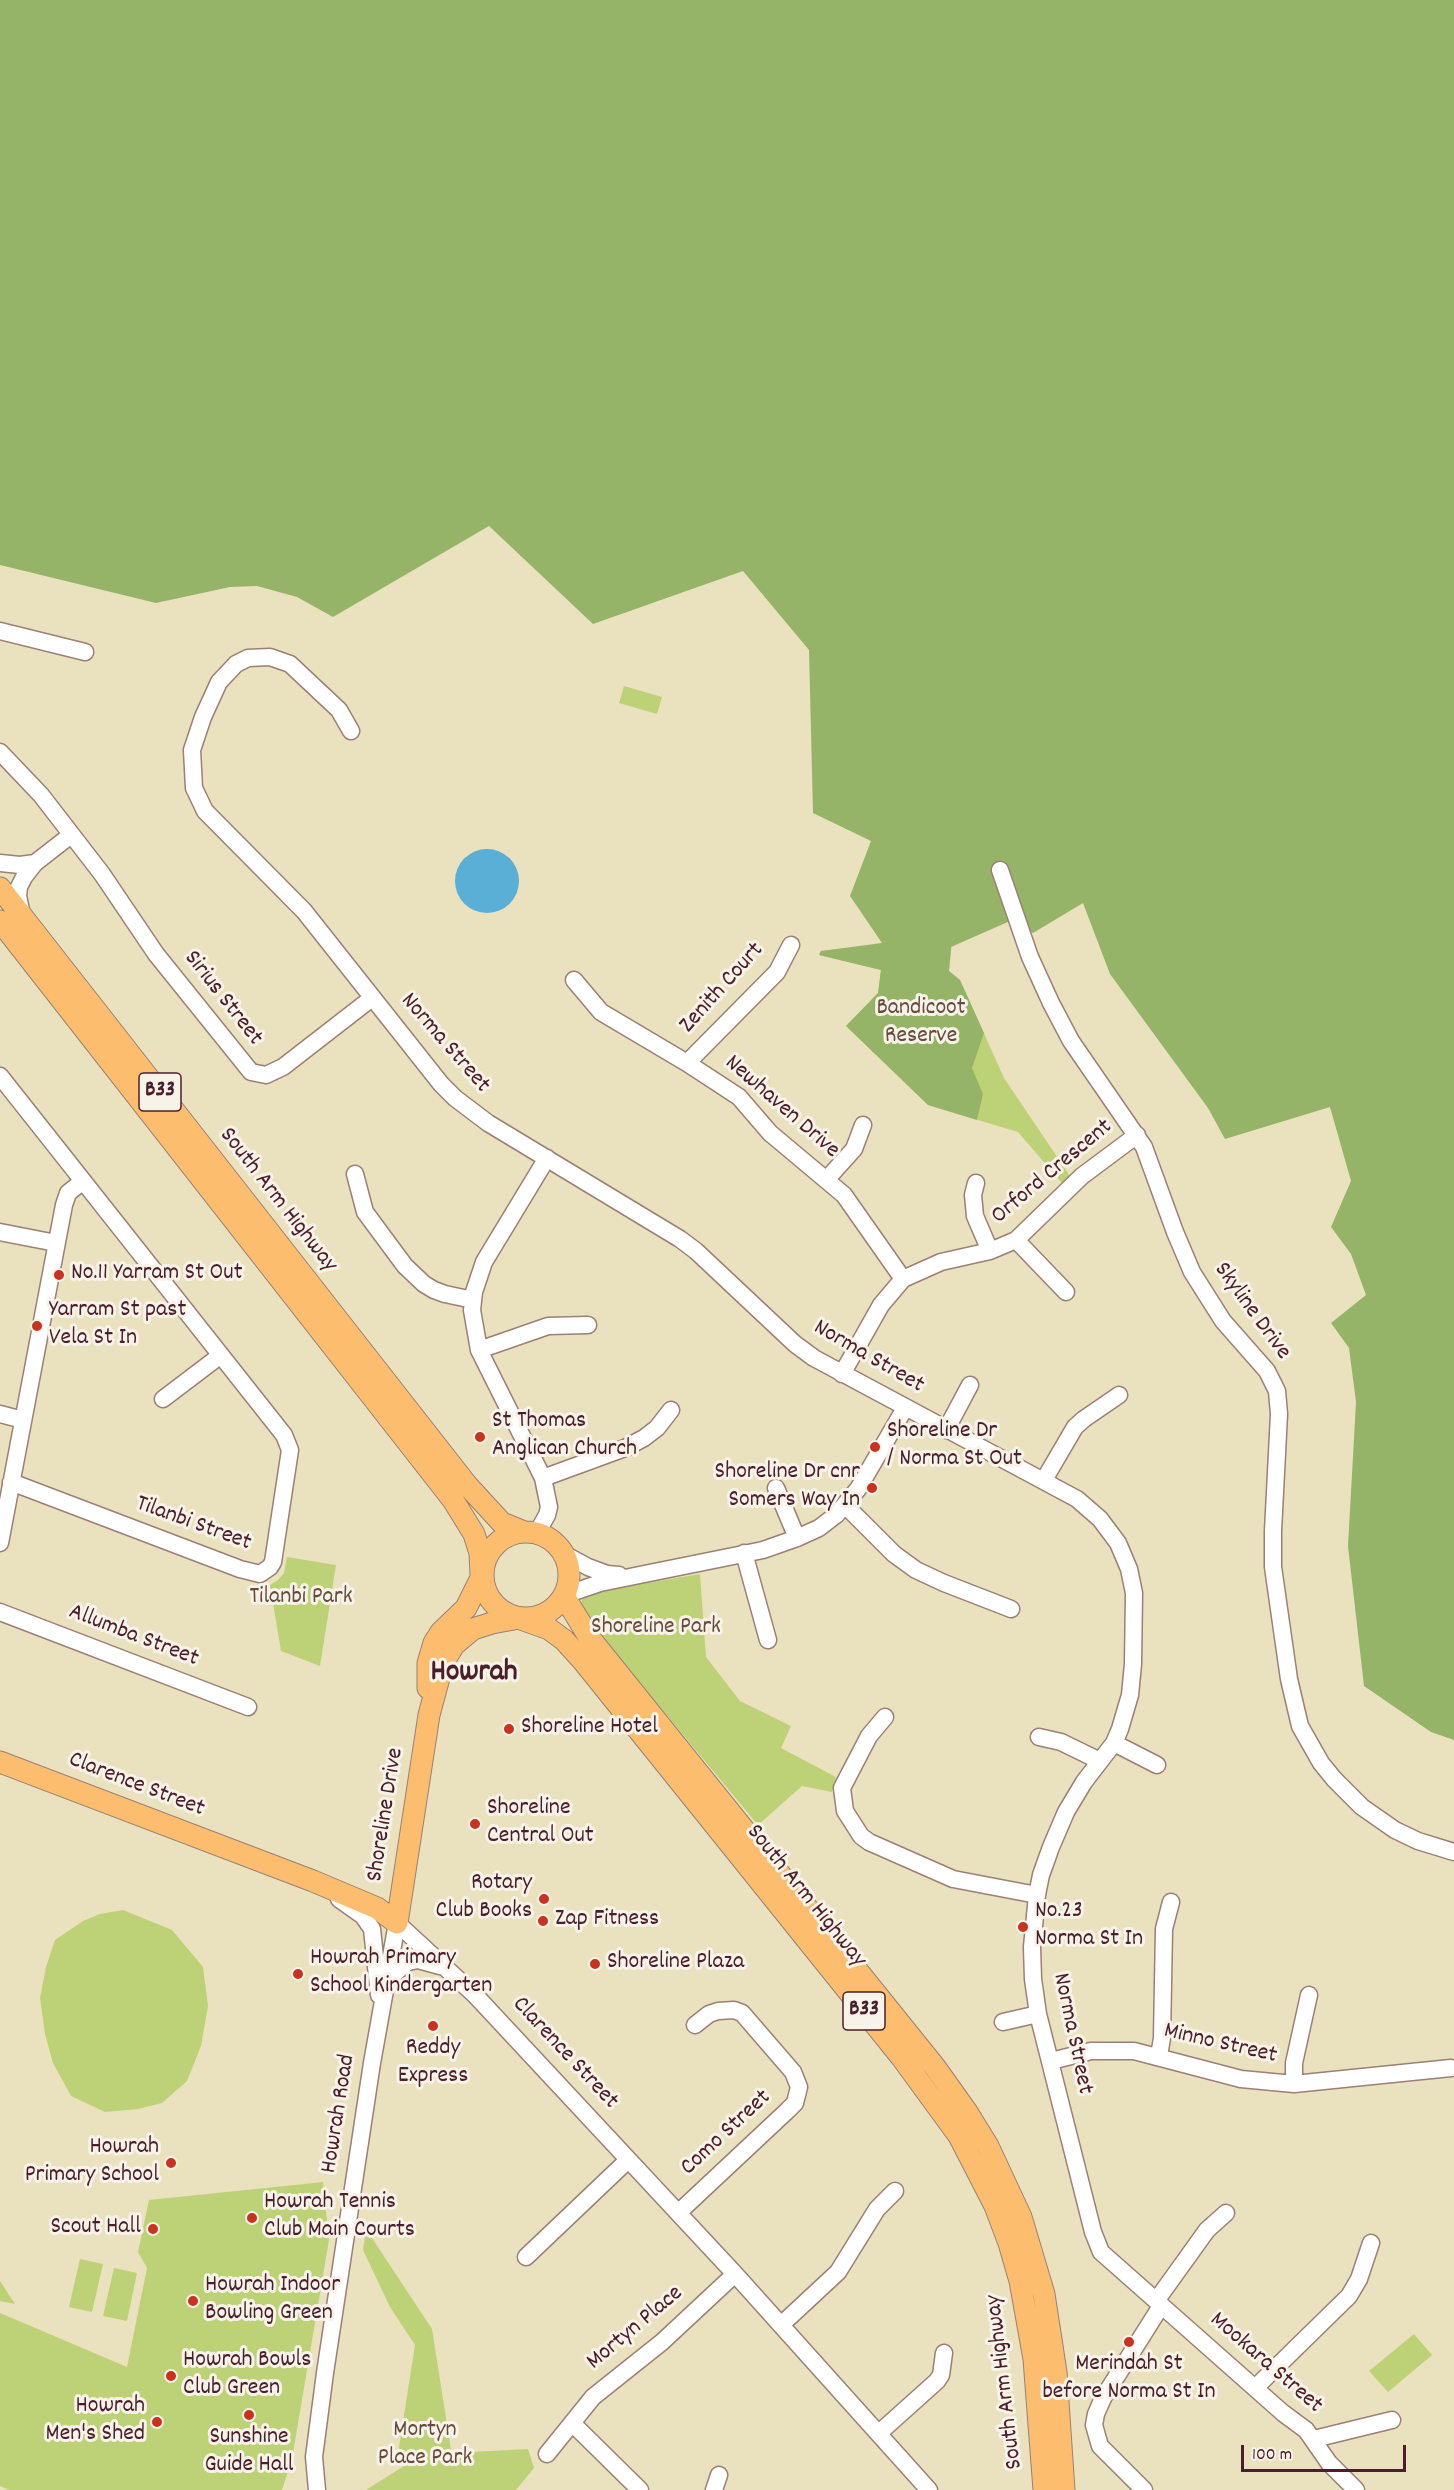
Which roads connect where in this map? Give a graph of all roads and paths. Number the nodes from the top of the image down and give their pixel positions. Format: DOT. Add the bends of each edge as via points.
graph roads {
  1 [pos="0,631"];
  2 [pos="85,652"];
  3 [pos="351,731"];
  4 [pos="0,752"];
  5 [pos="71,834"];
  6 [pos="35,863"];
  7 [pos="0,864"];
  8 [pos="1000,870"];
  9 [pos="0,888"];
  10 [pos="22,916"];
  11 [pos="0,921"];
  12 [pos="791,945"];
  13 [pos="574,980"];
  14 [pos="372,998"];
  15 [pos="687,1063"];
  16 [pos="0,1077"];
  17 [pos="863,1125"];
  18 [pos="1137,1135"];
  19 [pos="547,1158"];
  20 [pos="355,1174"];
  21 [pos="827,1179"];
  22 [pos="82,1181"];
  23 [pos="976,1182"];
  24 [pos="0,1232"];
  25 [pos="1016,1239"];
  26 [pos="56,1243"];
  27 [pos="990,1251"];
  28 [pos="903,1279"];
  29 [pos="1066,1292"];
  30 [pos="473,1300"];
  31 [pos="588,1325"];
  32 [pos="479,1350"];
  33 [pos="221,1355"];
  34 [pos="842,1374"];
  35 [pos="970,1385"];
  36 [pos="1119,1395"];
  37 [pos="163,1400"];
  38 [pos="905,1408"];
  39 [pos="671,1410"];
  40 [pos="0,1414"];
  41 [pos="23,1420"];
  42 [pos="946,1430"];
  43 [pos="543,1478"];
  44 [pos="1044,1480"];
  45 [pos="11,1482"];
  46 [pos="776,1488"];
  47 [pos="845,1505"];
  48 [pos="530,1532"];
  49 [pos="797,1538"];
  50 [pos="0,1543"];
  51 [pos="744,1553"];
  52 [pos="564,1554"];
  53 [pos="481,1577"];
  54 [pos="630,1577"];
  55 [pos="565,1596"];
  56 [pos="1011,1609"];
  57 [pos="0,1612"];
  58 [pos="520,1618"];
  59 [pos="768,1640"];
  60 [pos="248,1707"];
  61 [pos="429,1715"];
  62 [pos="885,1717"];
  63 [pos="1039,1737"];
  64 [pos="1113,1743"];
  65 [pos="1100,1761"];
  66 [pos="0,1762"];
  67 [pos="1157,1765"];
  68 [pos="1454,1852"];
  69 [pos="403,1877"];
  70 [pos="313,1881"];
  71 [pos="1037,1895"];
  72 [pos="1171,1902"];
  73 [pos="397,1923"];
  74 [pos="443,1967"];
  75 [pos="388,1979"];
  76 [pos="1309,1995"];
  77 [pos="380,2014"];
  78 [pos="1038,2014"];
  79 [pos="1003,2022"];
  80 [pos="695,2025"];
  81 [pos="1159,2056"];
  82 [pos="1050,2061"];
  83 [pos="1451,2068"];
  84 [pos="1294,2084"];
  85 [pos="628,2160"];
  86 [pos="895,2190"];
  87 [pos="678,2213"];
  88 [pos="1226,2213"];
  89 [pos="1371,2243"];
  90 [pos="526,2256"];
  91 [pos="735,2274"];
  92 [pos="1159,2303"];
  93 [pos="781,2325"];
  94 [pos="944,2353"];
  95 [pos="1255,2388"];
  96 [pos="1392,2420"];
  97 [pos="572,2423"];
  98 [pos="879,2433"];
  99 [pos="1314,2439"];
  100 [pos="547,2454"];
  101 [pos="317,2490"];
  102 [pos="640,2490"];
  103 [pos="929,2490"];
  104 [pos="1044,2490"];
  105 [pos="1064,2490"];
  106 [pos="1143,2490"];
  107 [pos="1356,2490"];
  1 -- 2 [label="street"];
  3 -- 14 [label="street, Norma Street" via="339,710 290,664 270,657 248,658 236,664 219,682 196,735 192,775 205,811 304,911"];
  4 -- 5 [label="street, Sirius Street"];
  5 -- 6 [label="street"];
  5 -- 14 [label="street, Sirius Street" via="144,937 251,1072 266,1075 283,1067"];
  6 -- 7 [label="street"];
  6 -- 10 [label="street" via="19,887"];
  8 -- 18 [label="street, Skyline Drive" via="1030,957 1060,1023"];
  9 -- 10 [label="main road, South Arm Highway / B33"];
  10 -- 48 [label="main road, South Arm Highway / B33" via="468,1485 502,1523"];
  11 -- 53 [label="main road, South Arm Highway / B33" via="453,1500 474,1534"];
  12 -- 15 [label="street, Zenith Court" via="777,972"];
  13 -- 15 [label="street, Newhaven Drive" via="601,1012"];
  14 -- 19 [label="street, Norma Street" via="455,1098"];
  15 -- 21 [label="street, Newhaven Drive" via="739,1097 771,1133"];
  16 -- 22 [label="street, Tilanbi Street"];
  17 -- 21 [label="street" via="854,1149"];
  18 -- 25 [label="street, Orford Crescent" via="1082,1176"];
  18 -- 68 [label="street, Skyline Drive" via="1195,1278 1223,1321 1261,1363 1277,1391 1273,1567 1300,1726 1321,1763 1362,1807 1395,1830"];
  19 -- 30 [label="street" via="484,1262"];
  19 -- 34 [label="street, Norma Street" via="680,1239 795,1344"];
  20 -- 30 [label="street" via="365,1212 410,1271 424,1284 445,1294"];
  21 -- 28 [label="street, Newhaven Drive" via="858,1212"];
  22 -- 26 [label="street" via="66,1197"];
  22 -- 33 [label="street, Tilanbi Street"];
  23 -- 27 [label="street" via="975,1216"];
  24 -- 26 [label="street"];
  25 -- 27 [label="street, Orford Crescent"];
  25 -- 29 [label="street"];
  26 -- 41 [label="street"];
  27 -- 28 [label="street, Orford Crescent" via="941,1262"];
  28 -- 34 [label="street, Orford Crescent" via="881,1305"];
  30 -- 32 [label="street"];
  31 -- 32 [label="street" via="549,1326"];
  32 -- 43 [label="street"];
  33 -- 37 [label="street"];
  33 -- 45 [label="street, Tilanbi Street" via="284,1435 290,1450 273,1562 265,1571 260,1574 240,1569"];
  34 -- 38 [label="street, Norma Street"];
  35 -- 42 [label="street"];
  36 -- 44 [label="street" via="1075,1427"];
  38 -- 42 [label="street, Norma Street"];
  38 -- 47 [label="street" via="872,1469"];
  39 -- 43 [label="street" via="644,1438"];
  40 -- 41 [label="street"];
  41 -- 45 [label="street"];
  42 -- 44 [label="street, Norma Street"];
  43 -- 48 [label="street" via="549,1507 547,1515"];
  44 -- 64 [label="street, Norma Street" via="1077,1499 1104,1524 1118,1543 1132,1580 1132,1680 1126,1712"];
  45 -- 50 [label="street"];
  46 -- 49 [label="street"];
  47 -- 49 [label="street" via="819,1528"];
  47 -- 56 [label="street" via="894,1554 916,1570"];
  48 -- 52 [label="main road, B33" via="554,1542"];
  48 -- 53 [label="main road" via="509,1536 497,1545"];
  49 -- 51 [label="street"];
  51 -- 54 [label="street"];
  51 -- 59 [label="street"];
  52 -- 54 [label="street" via="607,1574"];
  52 -- 55 [label="main road" via="569,1576"];
  53 -- 58 [label="main road, B33" via="496,1609"];
  53 -- 61 [label="main road, Shoreline Drive" via="466,1608 441,1632 431,1651"];
  54 -- 55 [label="street" via="595,1584"];
  55 -- 58 [label="main road" via="550,1610"];
  55 -- 105 [label="main road, South Arm Highway / B33" via="589,1637 935,2067 987,2146 1018,2208 1044,2294 1055,2362"];
  57 -- 60 [label="street, Allumba Street"];
  58 -- 61 [label="main road, Shoreline Drive" via="479,1626 454,1645 443,1663"];
  58 -- 104 [label="main road, South Arm Highway / B33" via="549,1629 583,1661 902,2058 959,2136 995,2206 1020,2281 1033,2349"];
  61 -- 69 [label="main road, Shoreline Drive"];
  62 -- 71 [label="street" via="869,1736 842,1788 845,1811 854,1828 869,1842 953,1879"];
  63 -- 65 [label="street" via="1061,1742"];
  64 -- 65 [label="street, Norma Street"];
  64 -- 67 [label="street"];
  65 -- 71 [label="street, Norma Street" via="1074,1797 1059,1827"];
  66 -- 70 [label="main road, Clarence Street"];
  69 -- 70 [label="main road" via="382,1893"];
  69 -- 73 [label="main road, Shoreline Drive"];
  70 -- 73 [label="main road, Clarence Street" via="377,1908"];
  70 -- 77 [label="street" via="370,1925 375,1942"];
  71 -- 78 [label="street, Norma Street" via="1032,1963"];
  72 -- 81 [label="street" via="1164,1929"];
  73 -- 74 [label="street, Clarence Street"];
  73 -- 75 [label="street, Howrah Road"];
  74 -- 75 [label="street" via="411,1961"];
  74 -- 85 [label="street, Clarence Street" via="475,1995"];
  75 -- 77 [label="street, Howrah Road"];
  76 -- 84 [label="street" via="1294,2063"];
  77 -- 101 [label="street, Howrah Road" via="316,2433"];
  78 -- 79 [label="street"];
  78 -- 82 [label="street, Norma Street"];
  80 -- 87 [label="street, Como Street" via="718,2011 742,2013 793,2072 799,2087 789,2110"];
  81 -- 82 [label="street, Minno Street" via="1104,2050"];
  81 -- 84 [label="street, Minno Street" via="1232,2077"];
  82 -- 92 [label="street, Norma Street" via="1098,2246"];
  83 -- 84 [label="street, Minno Street"];
  85 -- 87 [label="street, Clarence Street"];
  85 -- 90 [label="street"];
  86 -- 93 [label="street" via="877,2209 838,2272"];
  87 -- 91 [label="street, Clarence Street"];
  88 -- 92 [label="street" via="1207,2230"];
  89 -- 95 [label="street" via="1349,2296"];
  91 -- 93 [label="street, Clarence Street"];
  91 -- 97 [label="street, Mortyn Place" via="662,2342 603,2388"];
  92 -- 95 [label="street, Mookara Street"];
  92 -- 106 [label="street" via="1103,2398 1095,2420 1100,2446"];
  93 -- 98 [label="street, Clarence Street"];
  94 -- 98 [label="street" via="937,2381"];
  95 -- 99 [label="street, Mookara Street"];
  96 -- 99 [label="street"];
  97 -- 100 [label="street, Mortyn Place"];
  97 -- 102 [label="street"];
  98 -- 103 [label="street, Clarence Street"];
  99 -- 107 [label="street, Mookara Street" via="1333,2468"];
}
